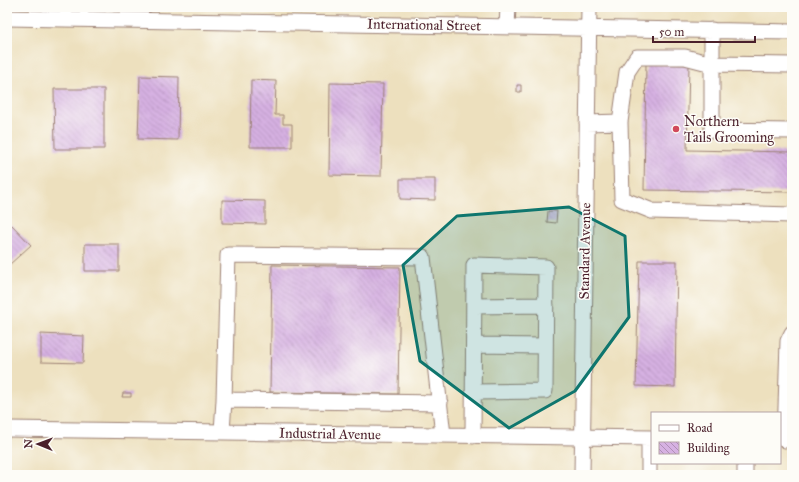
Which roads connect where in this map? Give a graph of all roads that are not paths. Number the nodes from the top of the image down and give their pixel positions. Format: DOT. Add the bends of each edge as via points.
graph roads {
  1 [pos="508,7"];
  2 [pos="589,7"];
  3 [pos="7,18"];
  4 [pos="507,26"];
  5 [pos="589,28"];
  6 [pos="712,30"];
  7 [pos="792,32"];
  8 [pos="712,64"];
  9 [pos="792,65"];
  10 [pos="620,122"];
  11 [pos="587,123"];
  12 [pos="792,131"];
  13 [pos="792,215"];
  14 [pos="546,305"];
  15 [pos="474,306"];
  16 [pos="792,333"];
  17 [pos="474,345"];
  18 [pos="545,346"];
  19 [pos="474,392"];
  20 [pos="224,400"];
  21 [pos="440,403"];
  22 [pos="7,429"];
  23 [pos="222,432"];
  24 [pos="443,435"];
  25 [pos="473,436"];
  26 [pos="582,438"];
  27 [pos="651,438"];
  28 [pos="786,440"];
  29 [pos="745,464"];
  30 [pos="582,475"];
  31 [pos="649,475"];
  32 [pos="745,475"];
  1 -- 4 [label="street"];
  2 -- 5 [label="street, Standard Avenue"];
  3 -- 4 [label="street, International Street"];
  4 -- 5 [label="street, International Street"];
  5 -- 6 [label="street, International Street"];
  5 -- 11 [label="street, Standard Avenue"];
  6 -- 7 [label="street, International Street"];
  6 -- 8 [label="street"];
  8 -- 9 [label="street"];
  8 -- 10 [label="street" via="685,57 636,57 627,72"];
  8 -- 12 [label="street" via="712,130"];
  10 -- 11 [label="street"];
  10 -- 13 [label="street" via="622,199 652,211"];
  11 -- 26 [label="street, Standard Avenue"];
  14 -- 15 [label="street"];
  14 -- 15 [label="street" via="546,266 474,265"];
  14 -- 18 [label="street"];
  15 -- 17 [label="street"];
  16 -- 28 [label="street" via="788,341"];
  17 -- 18 [label="street"];
  17 -- 19 [label="street"];
  18 -- 19 [label="street" via="546,391"];
  19 -- 25 [label="street"];
  20 -- 21 [label="street"];
  20 -- 21 [label="street" via="228,255 424,257"];
  20 -- 23 [label="street"];
  21 -- 24 [label="street"];
  22 -- 23 [label="street, Industrial Avenue"];
  23 -- 24 [label="street, Industrial Avenue"];
  24 -- 25 [label="street, Industrial Avenue"];
  25 -- 26 [label="street, Industrial Avenue"];
  26 -- 27 [label="street, Industrial Avenue"];
  26 -- 30 [label="street, Standard Avenue"];
  27 -- 31 [label="street"];
  29 -- 32 [label="street"];
}
